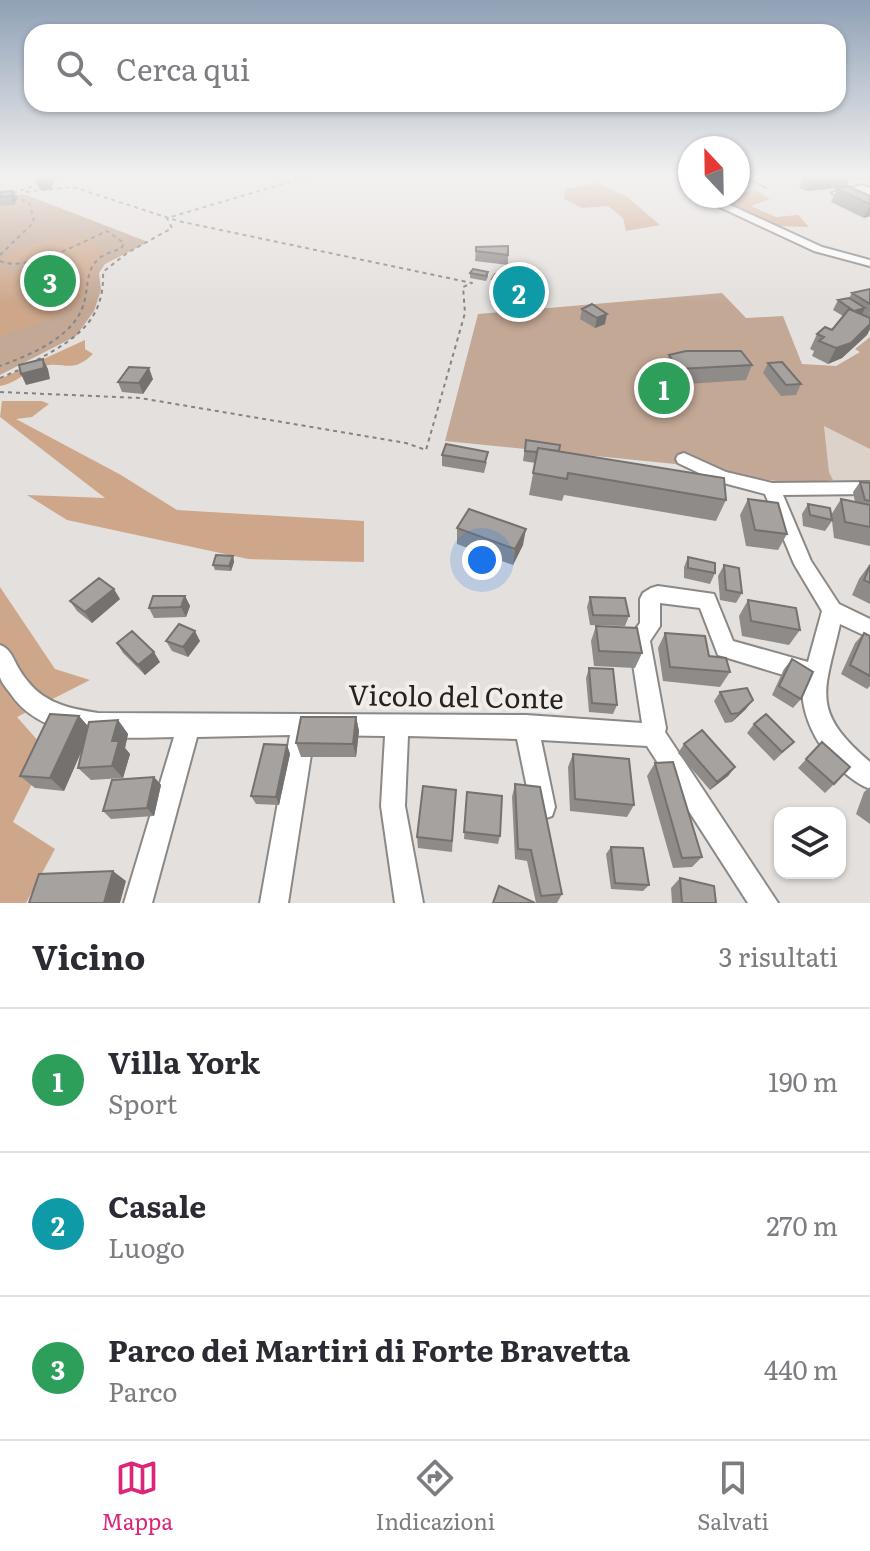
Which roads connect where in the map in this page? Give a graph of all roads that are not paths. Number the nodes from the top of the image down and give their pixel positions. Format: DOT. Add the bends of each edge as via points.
graph roads {
  1 [pos="751,218"];
  2 [pos="870,263"];
  3 [pos="684,459"];
  4 [pos="870,488"];
  5 [pos="772,489"];
  6 [pos="832,610"];
  7 [pos="870,629"];
  8 [pos="0,655"];
  9 [pos="817,675"];
  10 [pos="189,724"];
  11 [pos="304,724"];
  12 [pos="397,725"];
  13 [pos="526,726"];
  14 [pos="651,732"];
  15 [pos="870,777"];
  16 [pos="547,827"];
  17 [pos="138,903"];
  18 [pos="274,903"];
  19 [pos="409,903"];
  20 [pos="764,903"];
  1 -- 2 [label="street" via="818,249"];
  3 -- 5 [label="street" via="722,477"];
  4 -- 5 [label="street"];
  5 -- 6 [label="street" via="803,564"];
  6 -- 7 [label="street"];
  6 -- 9 [label="street"];
  8 -- 10 [label="street, Vicolo del Conte" via="19,693 57,716 97,723"];
  9 -- 14 [label="street" via="725,648 703,598 652,596 650,626 639,638 655,728"];
  9 -- 15 [label="street" via="814,699 824,726 843,755"];
  10 -- 11 [label="street, Vicolo del Conte"];
  10 -- 17 [label="street"];
  11 -- 12 [label="street, Vicolo del Conte"];
  11 -- 18 [label="street"];
  12 -- 13 [label="street, Vicolo del Conte"];
  12 -- 19 [label="street" via="393,806"];
  13 -- 14 [label="street, Vicolo del Conte"];
  13 -- 16 [label="street"];
  14 -- 20 [label="street"];
}
